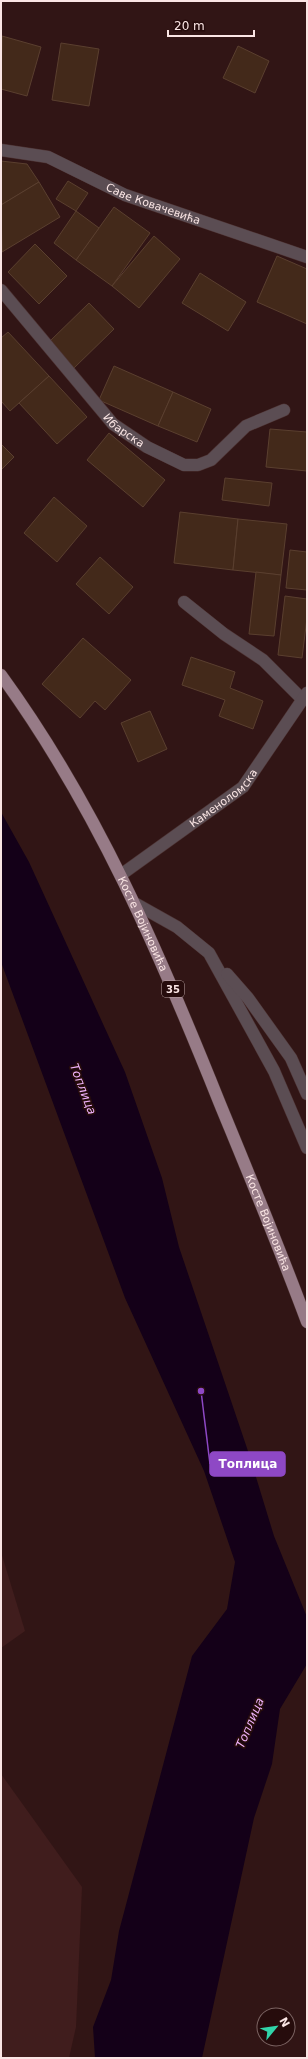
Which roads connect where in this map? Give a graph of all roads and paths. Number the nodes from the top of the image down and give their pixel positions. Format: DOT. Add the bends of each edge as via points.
graph roads {
  1 [pos="1,150"];
  2 [pos="307,257"];
  3 [pos="1,290"];
  4 [pos="284,410"];
  5 [pos="184,602"];
  6 [pos="1,675"];
  7 [pos="305,697"];
  8 [pos="122,874"];
  9 [pos="136,904"];
  10 [pos="209,953"];
  11 [pos="307,1094"];
  12 [pos="307,1148"];
  13 [pos="307,1322"];
  1 -- 2 [label="street, Саве Ковачевића" via="48,157 125,196"];
  3 -- 4 [label="street, Ибарска" via="113,424 147,447 184,465 198,465 211,460 246,426"];
  5 -- 7 [label="street, Каменоломска" via="224,634 263,660"];
  6 -- 8 [label="main road, Косте Војиновића / 35" via="56,757"];
  7 -- 8 [label="street, Каменоломска" via="243,787"];
  8 -- 9 [label="main road, Косте Војиновића / 35"];
  9 -- 10 [label="street" via="178,927"];
  9 -- 13 [label="main road, Косте Војиновића / 35" via="191,1031"];
  10 -- 11 [label="street" via="248,998 291,1058"];
  10 -- 12 [label="street" via="274,1071"];
}
